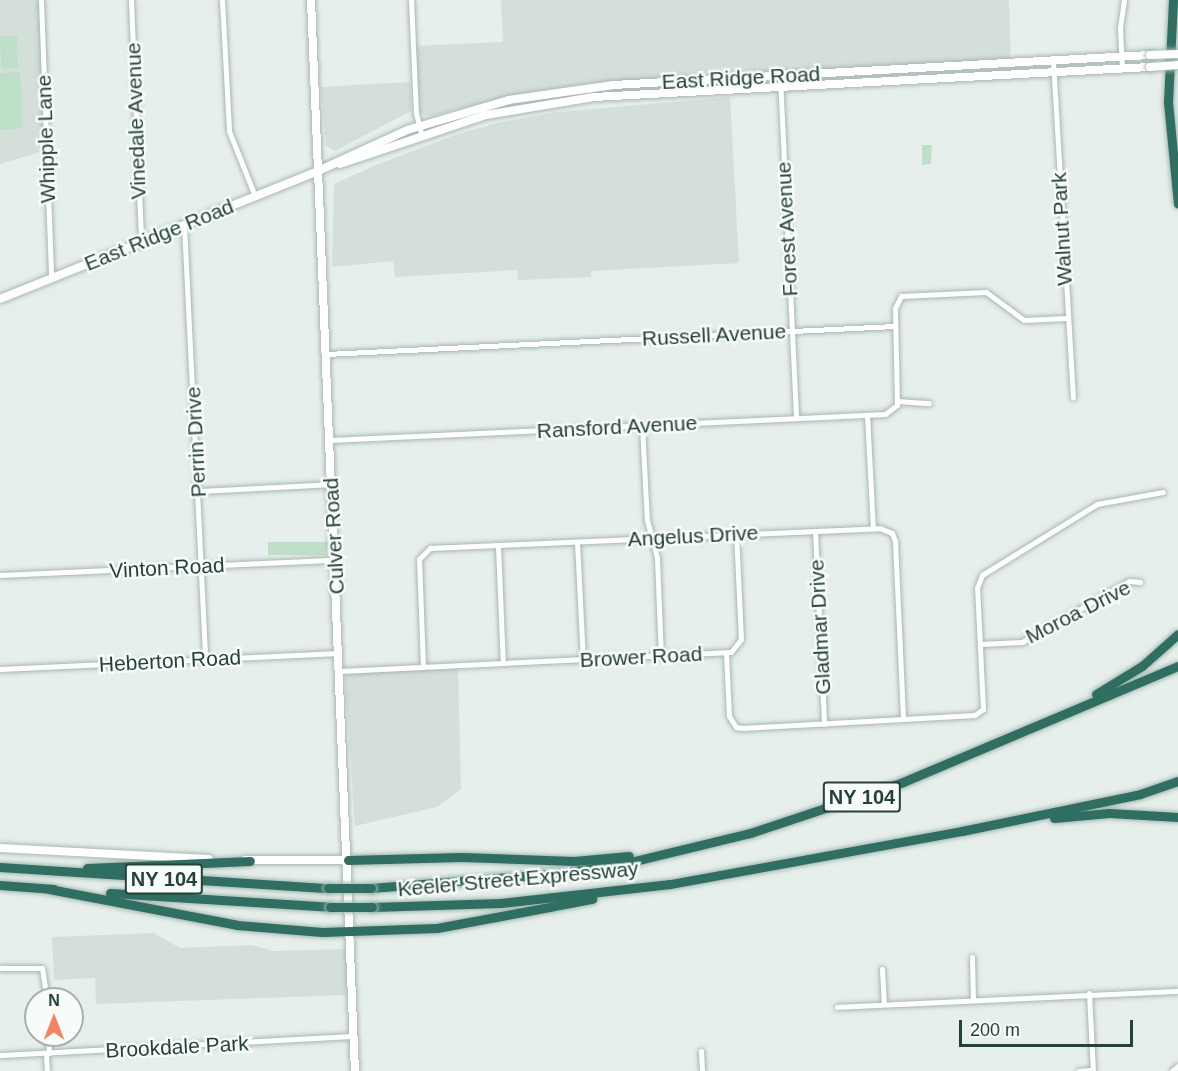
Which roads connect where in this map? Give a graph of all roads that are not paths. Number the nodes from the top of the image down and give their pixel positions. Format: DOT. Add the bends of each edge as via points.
graph roads {
  1 [pos="41,0"];
  2 [pos="131,0"];
  3 [pos="222,0"];
  4 [pos="311,0"];
  5 [pos="411,0"];
  6 [pos="1124,0"];
  7 [pos="1173,0"];
  8 [pos="1178,54"];
  9 [pos="1121,57"];
  10 [pos="1053,61"];
  11 [pos="1178,65"];
  12 [pos="1122,69"];
  13 [pos="1054,72"];
  14 [pos="780,77"];
  15 [pos="780,87"];
  16 [pos="418,125"];
  17 [pos="422,136"];
  18 [pos="318,171"];
  19 [pos="255,196"];
  20 [pos="1178,204"];
  21 [pos="184,225"];
  22 [pos="141,242"];
  23 [pos="51,278"];
  24 [pos="0,299"];
  25 [pos="1067,318"];
  26 [pos="895,326"];
  27 [pos="792,331"];
  28 [pos="326,354"];
  29 [pos="1073,397"];
  30 [pos="897,401"];
  31 [pos="929,403"];
  32 [pos="867,415"];
  33 [pos="796,418"];
  34 [pos="642,426"];
  35 [pos="330,440"];
  36 [pos="332,484"];
  37 [pos="198,491"];
  38 [pos="1163,492"];
  39 [pos="873,528"];
  40 [pos="815,531"];
  41 [pos="736,534"];
  42 [pos="651,538"];
  43 [pos="577,542"];
  44 [pos="498,546"];
  45 [pos="335,560"];
  46 [pos="202,566"];
  47 [pos="0,575"];
  48 [pos="1140,582"];
  49 [pos="1178,634"];
  50 [pos="980,644"];
  51 [pos="339,652"];
  52 [pos="726,652"];
  53 [pos="661,656"];
  54 [pos="206,659"];
  55 [pos="583,659"];
  56 [pos="503,663"];
  57 [pos="1178,666"];
  58 [pos="423,667"];
  59 [pos="0,669"];
  60 [pos="340,671"];
  61 [pos="903,719"];
  62 [pos="824,724"];
  63 [pos="1022,731"];
  64 [pos="1178,781"];
  65 [pos="1178,817"];
  66 [pos="962,831"];
  67 [pos="697,846"];
  68 [pos="0,848"];
  69 [pos="348,860"];
  70 [pos="250,861"];
  71 [pos="0,867"];
  72 [pos="670,884"];
  73 [pos="0,885"];
  74 [pos="49,889"];
  75 [pos="351,932"];
  76 [pos="972,957"];
  77 [pos="0,968"];
  78 [pos="882,969"];
  79 [pos="46,987"];
  80 [pos="1178,991"];
  81 [pos="1089,993"];
  82 [pos="973,1000"];
  83 [pos="884,1004"];
  84 [pos="837,1007"];
  85 [pos="353,1036"];
  86 [pos="48,1047"];
  87 [pos="701,1051"];
  88 [pos="48,1053"];
  89 [pos="0,1055"];
  90 [pos="1178,1066"];
  91 [pos="47,1071"];
  92 [pos="355,1071"];
  93 [pos="702,1071"];
  94 [pos="1079,1071"];
  95 [pos="1093,1071"];
  96 [pos="1172,1071"];
  1 -- 23 [label="street, Whipple Lane"];
  2 -- 22 [label="street, Vinedale Avenue"];
  3 -- 19 [label="street" via="229,131"];
  4 -- 18 [label="main road, Culver Road"];
  5 -- 16 [label="street"];
  6 -- 9 [label="street"];
  7 -- 20 [label="highway" via="1168,91"];
  8 -- 9 [label="main road, East Ridge Road, bridge"];
  9 -- 10 [label="main road, East Ridge Road"];
  9 -- 12 [label="street"];
  10 -- 13 [label="street, Walnut Park"];
  10 -- 14 [label="main road, East Ridge Road"];
  11 -- 12 [label="main road, East Ridge Road, bridge"];
  12 -- 13 [label="main road, East Ridge Road"];
  13 -- 15 [label="main road, East Ridge Road"];
  13 -- 25 [label="street, Walnut Park"];
  14 -- 15 [label="street, Forest Avenue"];
  14 -- 16 [label="main road, East Ridge Road" via="577,89 488,105"];
  15 -- 17 [label="main road, East Ridge Road" via="562,101 486,116"];
  15 -- 27 [label="street, Forest Avenue"];
  16 -- 17 [label="street"];
  16 -- 18 [label="main road, East Ridge Road"];
  17 -- 18 [label="main road, East Ridge Road"];
  18 -- 19 [label="main road, East Ridge Road"];
  18 -- 28 [label="main road, Culver Road"];
  19 -- 21 [label="main road, East Ridge Road"];
  21 -- 22 [label="main road, East Ridge Road"];
  21 -- 37 [label="street, Perrin Drive"];
  22 -- 23 [label="main road, East Ridge Road"];
  23 -- 24 [label="main road, East Ridge Road"];
  25 -- 26 [label="street" via="1024,320 989,293 907,295 896,301"];
  25 -- 29 [label="street, Walnut Park"];
  26 -- 27 [label="street, Russell Avenue"];
  26 -- 30 [label="street"];
  27 -- 28 [label="street, Russell Avenue"];
  27 -- 33 [label="street, Forest Avenue"];
  28 -- 35 [label="main road, Culver Road"];
  30 -- 31 [label="street"];
  30 -- 32 [label="street, Ransford Avenue" via="890,413"];
  32 -- 33 [label="street, Ransford Avenue"];
  32 -- 39 [label="street"];
  33 -- 34 [label="street, Ransford Avenue"];
  34 -- 35 [label="street, Ransford Avenue"];
  34 -- 42 [label="street"];
  35 -- 36 [label="main road, Culver Road"];
  36 -- 37 [label="street"];
  36 -- 45 [label="main road, Culver Road"];
  37 -- 46 [label="street, Perrin Drive"];
  38 -- 50 [label="street" via="1097,504 982,575 977,588"];
  39 -- 40 [label="street, Angelus Drive"];
  39 -- 61 [label="street" via="889,531 896,541"];
  40 -- 41 [label="street, Angelus Drive"];
  40 -- 62 [label="street, Gladmar Drive"];
  41 -- 42 [label="street, Angelus Drive"];
  41 -- 52 [label="street" via="741,639 735,650"];
  42 -- 43 [label="street, Angelus Drive"];
  42 -- 53 [label="street" via="657,558"];
  43 -- 44 [label="street, Angelus Drive"];
  43 -- 55 [label="street"];
  44 -- 56 [label="street"];
  44 -- 58 [label="street, Angelus Drive" via="430,548 421,555"];
  45 -- 46 [label="street, Vinton Road"];
  45 -- 51 [label="main road, Culver Road"];
  46 -- 47 [label="street, Vinton Road"];
  46 -- 54 [label="street, Perrin Drive"];
  48 -- 50 [label="street, Moroa Drive" via="1129,581 1023,642"];
  49 -- 63 [label="highway, NY 104" via="1121,680"];
  50 -- 61 [label="street, Brower Road" via="982,711"];
  51 -- 54 [label="street, Heberton Road"];
  51 -- 60 [label="main road, Culver Road"];
  52 -- 53 [label="street, Brower Road"];
  52 -- 62 [label="street, Brower Road" via="729,716 736,727"];
  53 -- 55 [label="street, Brower Road"];
  54 -- 59 [label="street, Heberton Road"];
  55 -- 56 [label="street, Brower Road"];
  56 -- 58 [label="street, Brower Road"];
  57 -- 63 [label="highway"];
  58 -- 60 [label="street, Brower Road"];
  60 -- 69 [label="main road, Culver Road"];
  61 -- 62 [label="street, Brower Road"];
  63 -- 67 [label="highway, Keeler Street Expressway / NY 104" via="852,801"];
  64 -- 66 [label="highway, NY 104" via="1140,794"];
  65 -- 66 [label="highway" via="1099,813"];
  66 -- 72 [label="highway, Keeler Street Expressway / NY 104"];
  67 -- 69 [label="highway" via="592,860"];
  67 -- 71 [label="highway, Keeler Street Expressway / NY 104, bridge" via="541,876 371,888"];
  68 -- 70 [label="main road"];
  69 -- 70 [label="main road"];
  69 -- 75 [label="main road, Culver Road"];
  70 -- 71 [label="highway" via="126,868"];
  72 -- 74 [label="highway, Keeler Street Expressway / NY 104, bridge" via="512,902 372,907"];
  72 -- 75 [label="highway" via="445,927"];
  73 -- 74 [label="highway, Keeler Street Expressway / NY 104"];
  74 -- 75 [label="highway" via="255,928"];
  75 -- 85 [label="main road, Culver Road"];
  76 -- 82 [label="street"];
  77 -- 79 [label="street" via="40,967 45,972"];
  78 -- 83 [label="street"];
  80 -- 81 [label="street"];
  81 -- 82 [label="street"];
  81 -- 95 [label="street"];
  82 -- 83 [label="street"];
  83 -- 84 [label="street"];
  85 -- 88 [label="street, Brookdale Park"];
  85 -- 92 [label="main road, Culver Road"];
  86 -- 88 [label="street"];
  87 -- 93 [label="street"];
  88 -- 89 [label="street, Brookdale Park"];
  88 -- 91 [label="street"];
  90 -- 96 [label="street"];
  94 -- 95 [label="street"];
}
